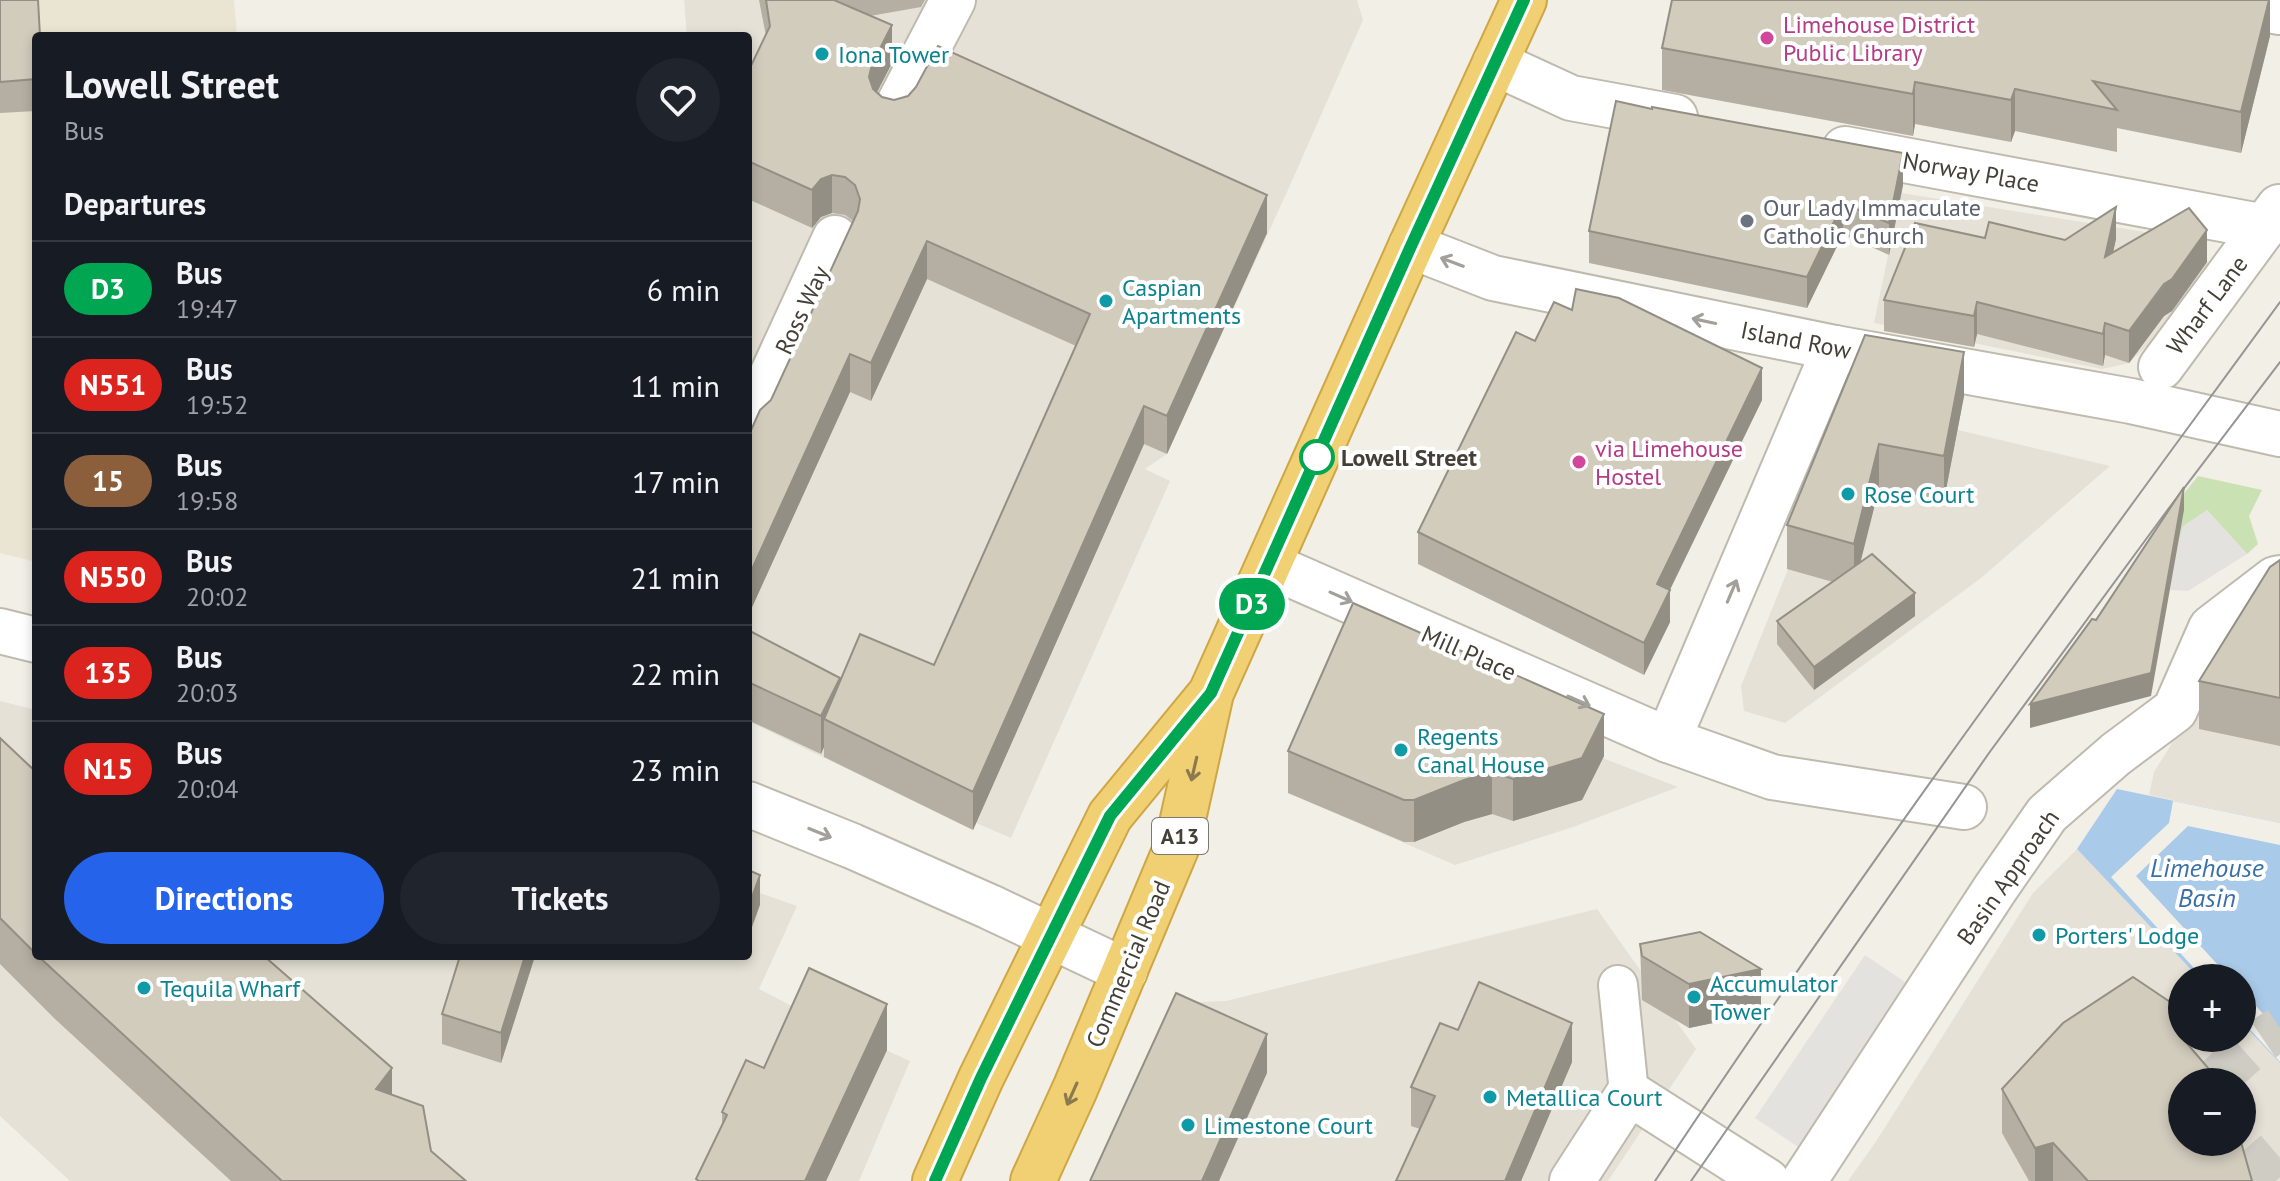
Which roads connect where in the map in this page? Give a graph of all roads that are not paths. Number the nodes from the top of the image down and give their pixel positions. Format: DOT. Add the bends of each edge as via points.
graph roads {
  1 [pos="953,0"];
  2 [pos="1524,0"];
  3 [pos="2211,0"];
  4 [pos="2280,12"];
  5 [pos="1495,63"];
  6 [pos="894,113"];
  7 [pos="1710,124"];
  8 [pos="1802,141"];
  9 [pos="2273,216"];
  10 [pos="835,238"];
  11 [pos="1411,246"];
  12 [pos="1835,348"];
  13 [pos="2161,367"];
  14 [pos="752,418"];
  15 [pos="2280,434"];
  16 [pos="1269,565"];
  17 [pos="2280,578"];
  18 [pos="0,631"];
  19 [pos="32,639"];
  20 [pos="1211,693"];
  21 [pos="1668,740"];
  22 [pos="752,806"];
  23 [pos="1964,807"];
  24 [pos="1051,937"];
  25 [pos="1125,971"];
  26 [pos="1618,985"];
  27 [pos="1629,1093"];
  28 [pos="935,1181"];
  29 [pos="1033,1181"];
  30 [pos="1572,1181"];
  31 [pos="1767,1181"];
  32 [pos="1804,1181"];
  1 -- 6 [label="street"];
  2 -- 5 [label="highway, Commercial Road / A13"];
  3 -- 4 [label="street"];
  5 -- 7 [label="street" via="1571,98"];
  5 -- 11 [label="highway, Commercial Road / A13"];
  8 -- 9 [label="street, Norway Place"];
  9 -- 13 [label="street, Wharf Lane"];
  10 -- 14 [label="street, Ross Way"];
  12 -- 11 [label="street, Island Row, one-way" via="1493,278"];
  11 -- 16 [label="highway, Commercial Road / A13"];
  12 -- 15 [label="street, Island Row" via="2131,401"];
  21 -- 12 [label="street, one-way"];
  16 -- 20 [label="highway, Commercial Road / A13"];
  16 -- 21 [label="street, Mill Place, one-way"];
  17 -- 32 [label="street, Basin Approach" via="2211,628 2175,710 2047,814"];
  18 -- 19 [label="street"];
  20 -- 24 [label="highway, Commercial Road / A13" via="1110,816"];
  20 -- 25 [label="highway, Commercial Road / A13, one-way" via="1177,846"];
  21 -- 23 [label="street, Mill Place" via="1772,777"];
  22 -- 24 [label="street, one-way"];
  24 -- 25 [label="street"];
  24 -- 28 [label="highway, Commercial Road / A13"];
  25 -- 29 [label="highway, Commercial Road / A13, one-way"];
  26 -- 27 [label="lane"];
  27 -- 30 [label="street"];
  27 -- 31 [label="street"];
}
